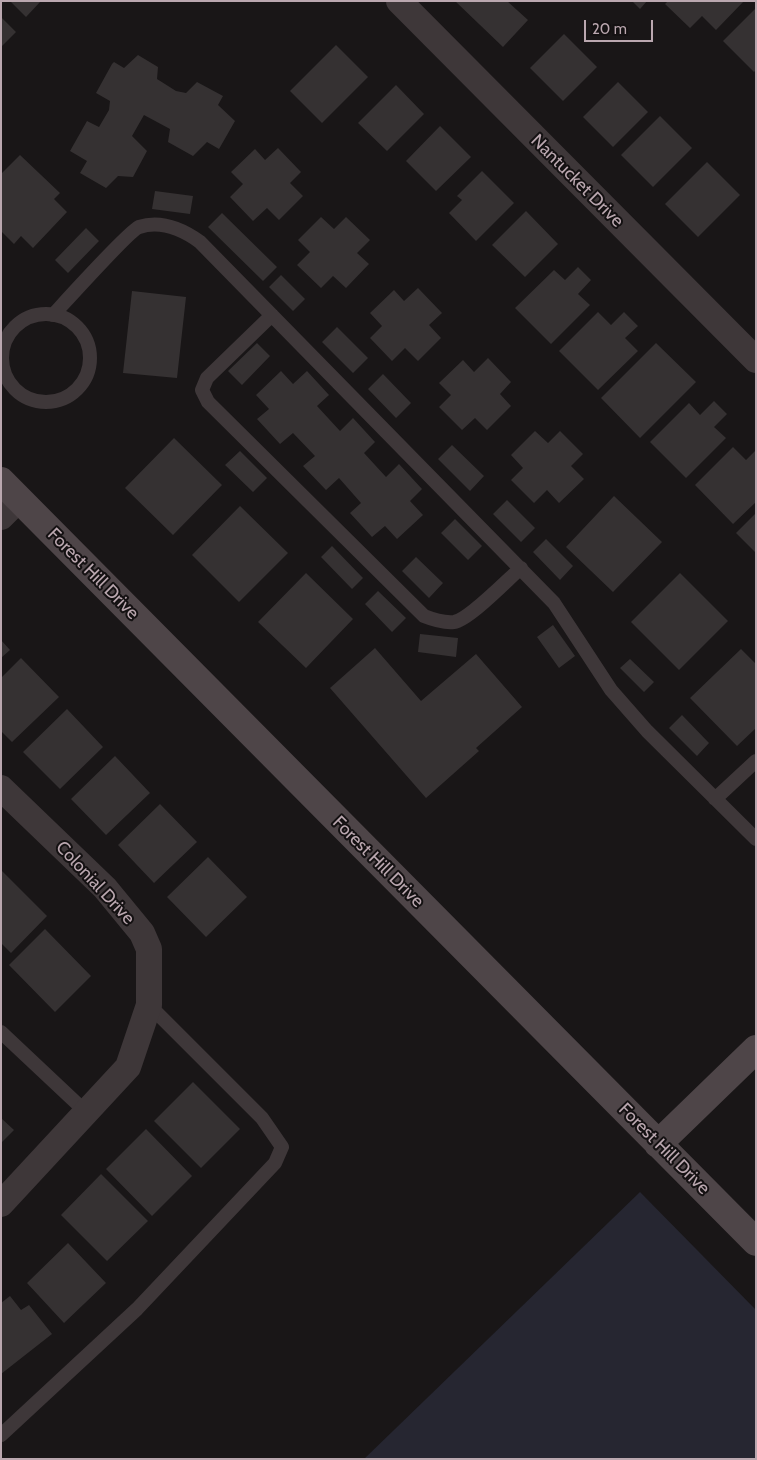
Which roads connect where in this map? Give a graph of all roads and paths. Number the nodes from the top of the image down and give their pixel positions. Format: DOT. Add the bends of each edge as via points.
graph roads {
  1 [pos="399,1"];
  2 [pos="53,315"];
  3 [pos="272,315"];
  4 [pos="756,360"];
  5 [pos="3,378"];
  6 [pos="7,499"];
  7 [pos="521,568"];
  8 [pos="756,761"];
  9 [pos="1,788"];
  10 [pos="715,799"];
  11 [pos="756,839"];
  12 [pos="149,1005"];
  13 [pos="1,1032"];
  14 [pos="756,1050"];
  15 [pos="86,1112"];
  16 [pos="658,1144"];
  17 [pos="8,1197"];
  18 [pos="756,1242"];
  19 [pos="1,1435"];
  1 -- 4 [label="street, Nantucket Drive"];
  2 -- 3 [label="lane" via="137,228 161,224 185,232 200,242"];
  2 -- 5 [label="lane" via="38,315 22,321 11,332 4,345"];
  2 -- 5 [label="lane" via="78,328 87,340 89,371 82,384 60,400 44,402 30,399"];
  3 -- 7 [label="lane"];
  3 -- 7 [label="lane" via="207,378 202,390 208,402 424,616 438,622 456,622"];
  6 -- 16 [label="main road, Forest Hill Drive"];
  7 -- 10 [label="lane" via="554,604 611,690"];
  8 -- 10 [label="lane"];
  9 -- 12 [label="street, Colonial Drive" via="105,888 142,933 149,949"];
  10 -- 11 [label="lane"];
  12 -- 15 [label="street, Colonial Drive" via="128,1067"];
  12 -- 19 [label="lane" via="262,1118 282,1147 275,1163 137,1310"];
  13 -- 15 [label="lane"];
  14 -- 16 [label="main road"];
  15 -- 17 [label="street, Colonial Drive"];
  16 -- 18 [label="main road, Forest Hill Drive"];
}
